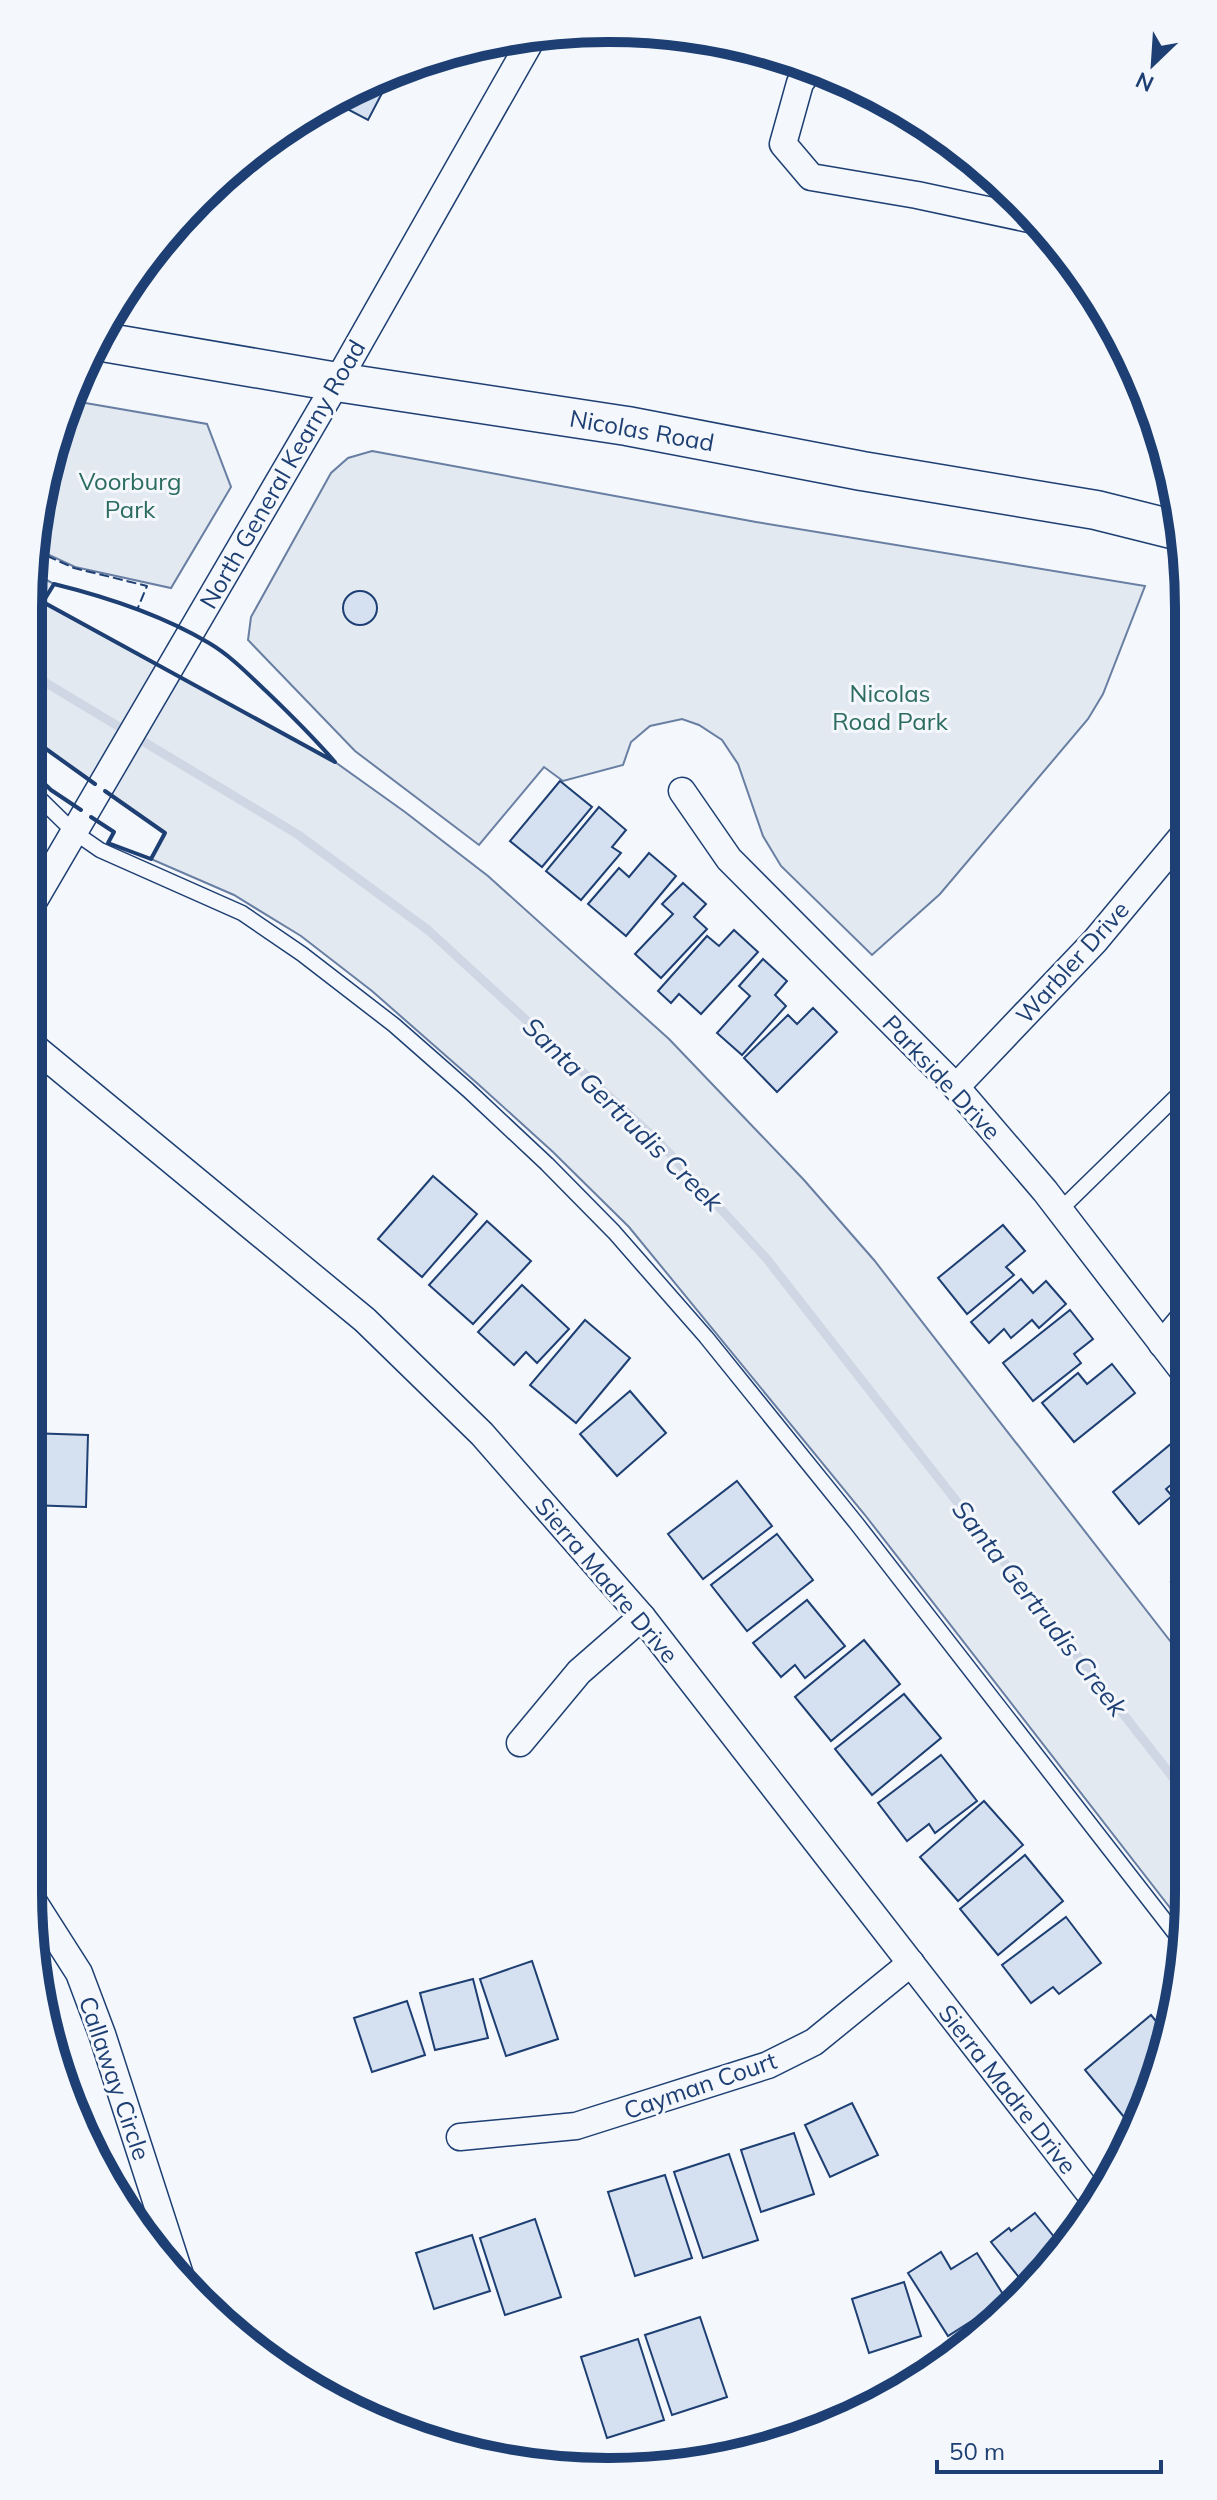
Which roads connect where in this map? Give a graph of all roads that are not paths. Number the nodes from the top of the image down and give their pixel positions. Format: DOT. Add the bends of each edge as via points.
graph roads {
  1 [pos="526,48"];
  2 [pos="805,77"];
  3 [pos="1017,216"];
  4 [pos="108,343"];
  5 [pos="337,382"];
  6 [pos="1169,528"];
  7 [pos="682,791"];
  8 [pos="42,798"];
  9 [pos="78,826"];
  10 [pos="1175,845"];
  11 [pos="42,887"];
  12 [pos="42,1054"];
  13 [pos="956,1087"];
  14 [pos="1175,1098"];
  15 [pos="1059,1211"];
  16 [pos="1175,1328"];
  17 [pos="1162,1344"];
  18 [pos="1175,1361"];
  19 [pos="642,1617"];
  20 [pos="520,1743"];
  21 [pos="43,1916"];
  22 [pos="1174,1932"];
  23 [pos="911,1963"];
  24 [pos="460,2137"];
  25 [pos="1089,2192"];
  26 [pos="173,2253"];
  1 -- 5 [label="street, North General Kearny Road"];
  2 -- 3 [label="street" via="783,144 811,177"];
  4 -- 5 [label="main road, Nicolas Road"];
  5 -- 6 [label="main road, Nicolas Road" via="627,426 1096,510"];
  5 -- 9 [label="street, North General Kearny Road"];
  7 -- 13 [label="street, Parkside Drive" via="729,859"];
  8 -- 9 [label="lane"];
  9 -- 11 [label="street, North General Kearny Road"];
  9 -- 22 [label="lane" via="100,850 242,913 302,954 404,1034 547,1164 716,1350"];
  10 -- 13 [label="street, Warbler Drive" via="1095,941"];
  12 -- 19 [label="street, Sierra Madre Drive" via="365,1320 482,1434"];
  13 -- 15 [label="street, Parkside Drive"];
  14 -- 15 [label="lane"];
  15 -- 17 [label="street, Parkside Drive"];
  16 -- 17 [label="street"];
  17 -- 18 [label="street, Parkside Drive"];
  19 -- 20 [label="street" via="579,1672"];
  19 -- 23 [label="street, Sierra Madre Drive"];
  21 -- 26 [label="street, Callaway Circle" via="79,1973"];
  23 -- 24 [label="street, Cayman Court" via="814,2042 768,2065 576,2126"];
  23 -- 25 [label="street, Sierra Madre Drive"];
}
